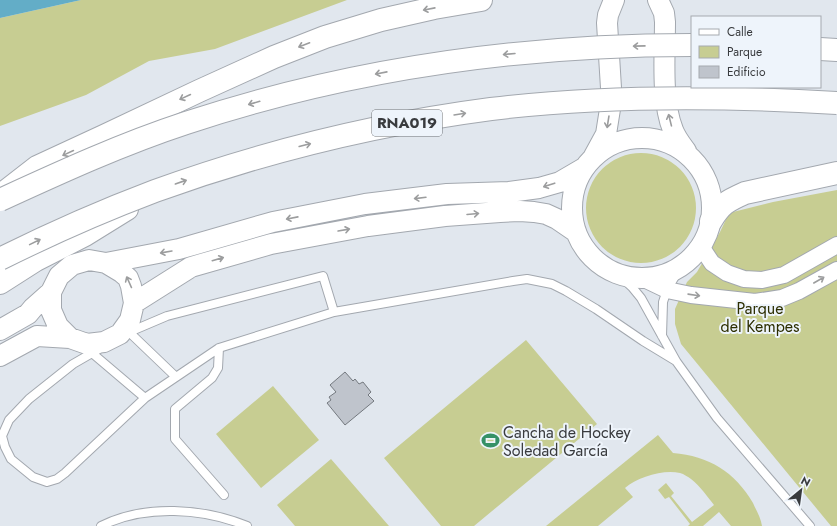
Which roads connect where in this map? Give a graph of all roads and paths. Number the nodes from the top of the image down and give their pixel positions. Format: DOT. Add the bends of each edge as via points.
graph roads {
  1 [pos="481,0"];
  2 [pos="614,0"];
  3 [pos="658,0"];
  4 [pos="691,45"];
  5 [pos="821,49"];
  6 [pos="837,50"];
  7 [pos="837,103"];
  8 [pos="688,154"];
  9 [pos="588,164"];
  10 [pos="837,173"];
  11 [pos="154,192"];
  12 [pos="0,195"];
  13 [pos="0,200"];
  14 [pos="711,221"];
  15 [pos="576,232"];
  16 [pos="700,245"];
  17 [pos="837,245"];
  18 [pos="0,259"];
  19 [pos="106,263"];
  20 [pos="681,266"];
  21 [pos="837,270"];
  22 [pos="620,276"];
  23 [pos="644,278"];
  24 [pos="0,283"];
  25 [pos="667,290"];
  26 [pos="52,292"];
  27 [pos="134,303"];
  28 [pos="334,312"];
  29 [pos="0,330"];
  30 [pos="129,332"];
  31 [pos="662,336"];
  32 [pos="70,338"];
  33 [pos="219,348"];
  34 [pos="92,353"];
  35 [pos="0,356"];
  36 [pos="676,361"];
  37 [pos="176,377"];
  38 [pos="145,398"];
  39 [pos="224,495"];
  40 [pos="101,526"];
  41 [pos="247,526"];
  42 [pos="810,526"];
  1 -- 12 [label="highway, one-way" via="381,20 325,37 274,57 37,167"];
  2 -- 9 [label="street, one-way" via="607,23 611,88 608,124 606,134"];
  8 -- 3 [label="street, one-way" via="677,140 669,119 665,85 665,22"];
  4 -- 13 [label="highway, one-way, bridge" via="584,48 490,56 339,81 185,123 94,158"];
  5 -- 6 [label="highway"];
  11 -- 7 [label="highway, RNA019, one-way, bridge" via="252,159 297,147 385,127 490,110 630,99 743,99"];
  8 -- 9 [label="street" via="665,140 632,137 611,144"];
  8 -- 14 [label="street" via="703,173 709,186 712,198"];
  9 -- 15 [label="street" via="574,190 572,217"];
  9 -- 19 [label="street, one-way" via="560,182 539,188 509,192 447,194 365,204 273,222 179,249"];
  10 -- 14 [label="highway" via="745,193 724,204"];
  18 -- 11 [label="highway, RNA019, one-way, bridge" via="68,227"];
  11 -- 24 [label="highway, bridge"];
  14 -- 16 [label="street"];
  15 -- 22 [label="street" via="594,259"];
  27 -- 15 [label="street, one-way" via="191,267 271,244 368,226 445,216 520,211 546,214"];
  16 -- 17 [label="street" via="712,263 727,273 744,279 762,280 784,275"];
  16 -- 20 [label="street"];
  19 -- 26 [label="street" via="89,260 72,265 59,276"];
  27 -- 19 [label="street, one-way" via="128,278"];
  20 -- 23 [label="street" via="658,277"];
  20 -- 25 [label="lane"];
  25 -- 21 [label="street, one-way" via="755,302 782,298"];
  22 -- 23 [label="street"];
  22 -- 31 [label="lane" via="641,298"];
  23 -- 25 [label="street"];
  25 -- 31 [label="lane"];
  26 -- 29 [label="street" via="28,314"];
  26 -- 32 [label="street" via="51,310 58,326"];
  27 -- 32 [label="street" via="130,320 120,334 104,342 87,344"];
  28 -- 30 [label="lane" via="323,276 167,316"];
  28 -- 33 [label="lane"];
  28 -- 36 [label="lane" via="527,279 552,284 566,291"];
  30 -- 34 [label="lane"];
  30 -- 37 [label="lane"];
  31 -- 36 [label="lane"];
  32 -- 35 [label="street" via="37,336"];
  33 -- 37 [label="lane"];
  33 -- 39 [label="lane" via="218,368 212,378 175,409 175,439"];
  34 -- 38 [label="lane"];
  34 -- 38 [label="lane" via="73,364 29,399 9,420 2,436 4,447 11,459 33,477 47,482 57,479"];
  36 -- 42 [label="lane" via="717,418"];
  37 -- 38 [label="lane"];
  40 -- 41 [label="lane" via="137,514 179,511 216,516"];
}
